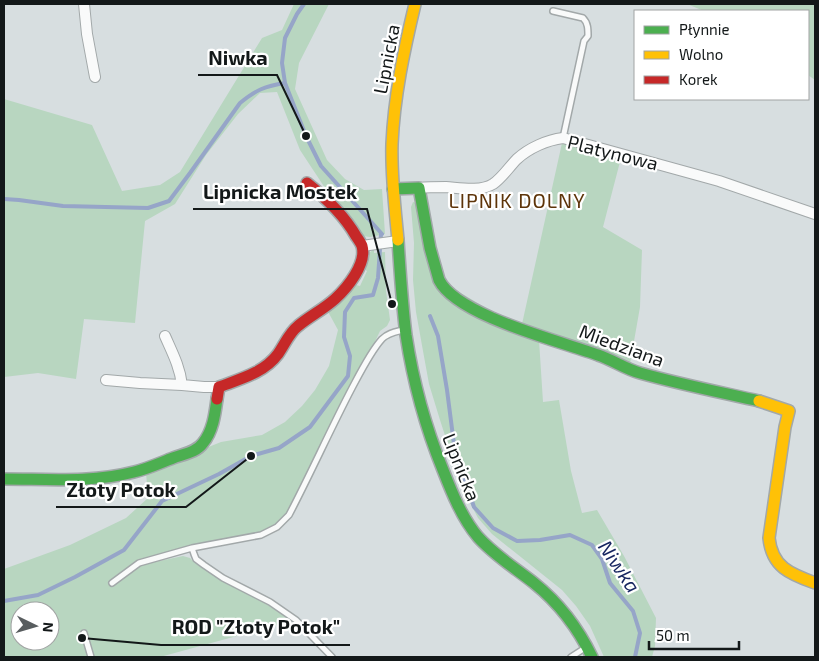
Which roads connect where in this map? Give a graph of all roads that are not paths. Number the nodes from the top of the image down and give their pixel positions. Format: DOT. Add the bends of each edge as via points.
graph roads {
  1 [pos="84,4"];
  2 [pos="415,4"];
  3 [pos="553,11"];
  4 [pos="95,77"];
  5 [pos="563,138"];
  6 [pos="307,183"];
  7 [pos="419,188"];
  8 [pos="393,189"];
  9 [pos="815,214"];
  10 [pos="392,242"];
  11 [pos="365,245"];
  12 [pos="406,330"];
  13 [pos="165,336"];
  14 [pos="106,380"];
  15 [pos="182,385"];
  16 [pos="219,386"];
  17 [pos="4,479"];
  18 [pos="192,548"];
  19 [pos="815,582"];
  20 [pos="112,583"];
  21 [pos="84,633"];
  22 [pos="590,652"];
  23 [pos="91,657"];
  24 [pos="332,657"];
  25 [pos="571,657"];
  1 -- 4 [label="street"];
  2 -- 8 [label="street, Lipnicka" via="397,90"];
  3 -- 5 [label="lane" via="583,18 588,36 584,41"];
  5 -- 7 [label="street, Platynowa" via="532,149 518,158 492,185 468,189"];
  5 -- 9 [label="street, Platynowa" via="719,181"];
  6 -- 11 [label="street" via="344,217"];
  7 -- 8 [label="street"];
  7 -- 19 [label="street, Miedziana" via="437,276 442,286 464,304 500,321 600,355 638,373 767,403 788,411 769,548 778,565"];
  8 -- 10 [label="street, Lipnicka"];
  10 -- 11 [label="street"];
  10 -- 12 [label="street, Lipnicka"];
  11 -- 16 [label="street" via="352,280 296,328 264,369"];
  12 -- 18 [label="lane" via="387,334 368,360 289,515 277,527 261,535"];
  12 -- 22 [label="street, Lipnicka" via="426,422 462,513 482,541 561,608"];
  13 -- 15 [label="street"];
  14 -- 15 [label="street"];
  15 -- 16 [label="street"];
  16 -- 17 [label="street" via="211,428 200,446 187,454 140,471 106,477"];
  18 -- 20 [label="lane" via="139,563"];
  18 -- 24 [label="lane" via="196,559 204,565 296,620"];
  21 -- 23 [label="lane"];
  22 -- 25 [label="lane"];
}
